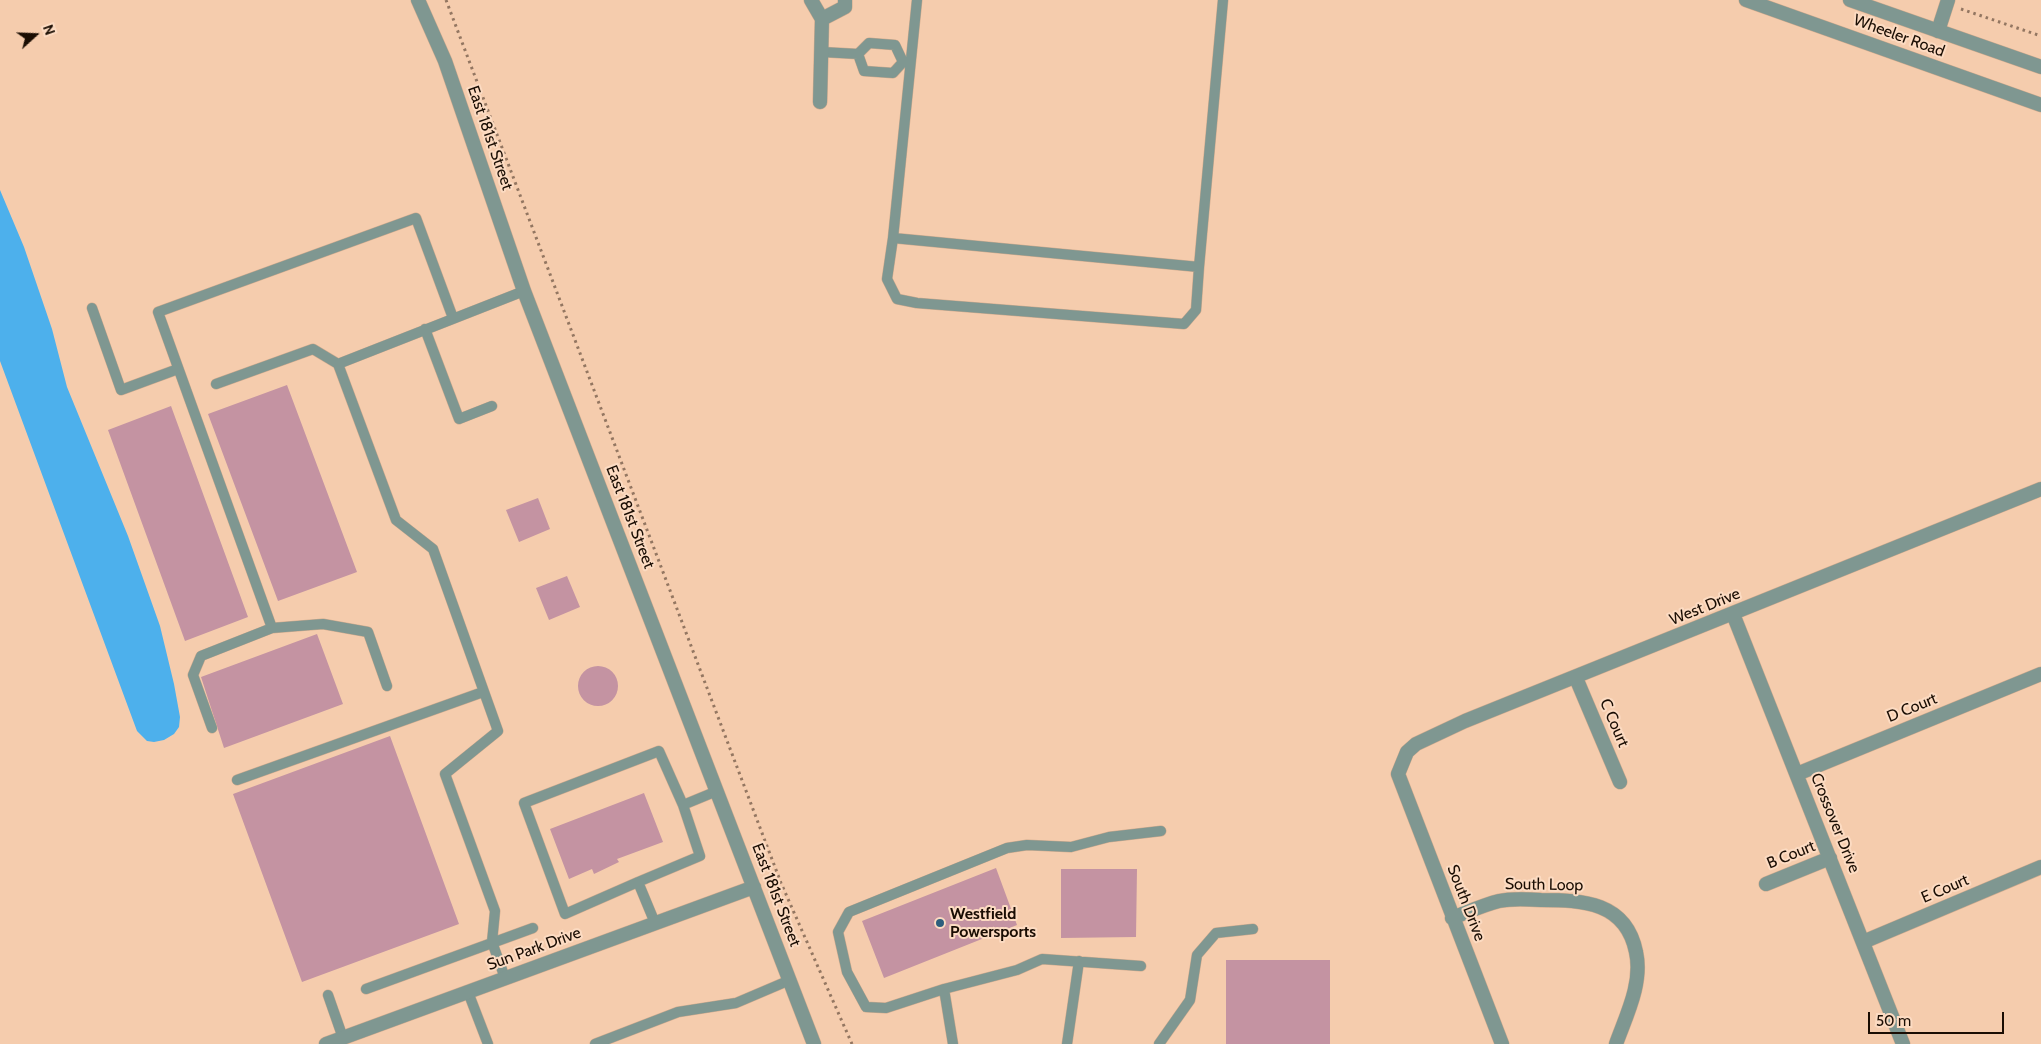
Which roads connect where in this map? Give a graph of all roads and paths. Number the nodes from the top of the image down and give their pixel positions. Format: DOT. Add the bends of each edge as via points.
graph roads {
  1 [pos="418,0"];
  2 [pos="446,0"];
  3 [pos="811,0"];
  4 [pos="845,0"];
  5 [pos="917,0"];
  6 [pos="1223,0"];
  7 [pos="1746,0"];
  8 [pos="1850,0"];
  9 [pos="1947,2"];
  10 [pos="822,19"];
  11 [pos="1938,31"];
  12 [pos="2041,36"];
  13 [pos="822,52"];
  14 [pos="858,54"];
  15 [pos="907,62"];
  16 [pos="2041,67"];
  17 [pos="820,102"];
  18 [pos="2041,105"];
  19 [pos="893,238"];
  20 [pos="1199,268"];
  21 [pos="524,290"];
  22 [pos="92,308"];
  23 [pos="453,318"];
  24 [pos="425,329"];
  25 [pos="338,364"];
  26 [pos="178,368"];
  27 [pos="216,384"];
  28 [pos="492,406"];
  29 [pos="2041,489"];
  30 [pos="1733,614"];
  31 [pos="272,628"];
  32 [pos="2041,674"];
  33 [pos="1576,678"];
  34 [pos="387,686"];
  35 [pos="483,692"];
  36 [pos="212,728"];
  37 [pos="1398,774"];
  38 [pos="1796,774"];
  39 [pos="237,780"];
  40 [pos="1620,782"];
  41 [pos="717,791"];
  42 [pos="682,805"];
  43 [pos="1161,831"];
  44 [pos="1830,858"];
  45 [pos="2041,867"];
  46 [pos="638,882"];
  47 [pos="1766,884"];
  48 [pos="754,887"];
  49 [pos="1452,918"];
  50 [pos="655,923"];
  51 [pos="533,928"];
  52 [pos="1253,929"];
  53 [pos="492,942"];
  54 [pos="1863,942"];
  55 [pos="1079,961"];
  56 [pos="1140,966"];
  57 [pos="505,978"];
  58 [pos="790,980"];
  59 [pos="366,989"];
  60 [pos="944,989"];
  61 [pos="468,992"];
  62 [pos="328,995"];
  63 [pos="343,1038"];
  64 [pos="326,1044"];
  65 [pos="488,1044"];
  66 [pos="595,1044"];
  67 [pos="814,1044"];
  68 [pos="852,1044"];
  69 [pos="953,1044"];
  70 [pos="1067,1044"];
  71 [pos="1158,1044"];
  72 [pos="1502,1044"];
  73 [pos="1616,1044"];
  74 [pos="1903,1044"];
  1 -- 21 [label="street, East 181st Street" via="445,61"];
  2 -- 68 [label="path" via="782,882"];
  3 -- 10 [label="street"];
  4 -- 10 [label="street" via="845,7"];
  5 -- 15 [label="lane"];
  6 -- 20 [label="lane"];
  7 -- 18 [label="street, Wheeler Road"];
  8 -- 11 [label="street, Wheeler Road"];
  9 -- 11 [label="street"];
  9 -- 12 [label="path"];
  10 -- 13 [label="street"];
  11 -- 16 [label="street, Wheeler Road"];
  13 -- 14 [label="lane"];
  13 -- 17 [label="street"];
  14 -- 15 [label="lane" via="869,43 895,45"];
  14 -- 15 [label="lane" via="864,71 893,73"];
  15 -- 19 [label="lane"];
  19 -- 20 [label="lane"];
  19 -- 20 [label="lane" via="888,279 897,299 916,303 1184,324 1196,310"];
  21 -- 23 [label="lane"];
  21 -- 41 [label="street, East 181st Street"];
  22 -- 26 [label="lane" via="121,390"];
  23 -- 24 [label="lane"];
  23 -- 26 [label="lane" via="416,218 158,312"];
  24 -- 25 [label="lane"];
  24 -- 28 [label="lane" via="458,419"];
  25 -- 27 [label="lane" via="313,349"];
  25 -- 35 [label="lane" via="396,520 433,550"];
  26 -- 31 [label="lane"];
  29 -- 30 [label="street, West Drive"];
  30 -- 33 [label="street, West Drive"];
  30 -- 38 [label="street, Crossover Drive"];
  31 -- 34 [label="lane" via="324,624 368,632"];
  31 -- 36 [label="lane" via="201,656 193,675"];
  32 -- 38 [label="street, D Court"];
  33 -- 37 [label="street, West Drive" via="1428,736 1407,752"];
  33 -- 40 [label="street, C Court"];
  35 -- 39 [label="lane"];
  35 -- 53 [label="lane" via="498,731 445,774 496,911"];
  37 -- 49 [label="street, South Drive"];
  38 -- 44 [label="street, Crossover Drive"];
  41 -- 42 [label="lane"];
  41 -- 48 [label="street, East 181st Street"];
  42 -- 46 [label="lane" via="700,856"];
  42 -- 46 [label="lane" via="659,751 524,803 565,914"];
  43 -- 60 [label="lane" via="1109,837 1071,847 1027,845 1007,848 849,912 838,932 848,972 866,1007 886,1008"];
  44 -- 47 [label="street, B Court"];
  44 -- 54 [label="street, Crossover Drive"];
  45 -- 54 [label="street, E Court"];
  46 -- 50 [label="lane"];
  48 -- 50 [label="street, Sun Park Drive"];
  48 -- 58 [label="street, East 181st Street"];
  49 -- 72 [label="street, South Drive"];
  49 -- 73 [label="street, South Loop" via="1510,899 1567,900 1592,904 1614,914 1626,927 1637,953 1635,990"];
  50 -- 57 [label="street, Sun Park Drive"];
  51 -- 53 [label="lane"];
  52 -- 71 [label="lane" via="1216,933 1197,955 1190,1000"];
  53 -- 57 [label="lane"];
  53 -- 59 [label="lane"];
  54 -- 74 [label="street, Crossover Drive"];
  55 -- 56 [label="lane"];
  55 -- 60 [label="lane" via="1042,959 1017,970"];
  55 -- 70 [label="lane"];
  57 -- 61 [label="street, Sun Park Drive"];
  58 -- 66 [label="lane" via="736,1003 678,1012"];
  58 -- 67 [label="street, East 181st Street"];
  60 -- 69 [label="lane"];
  61 -- 63 [label="street, Sun Park Drive"];
  61 -- 65 [label="lane"];
  62 -- 63 [label="lane"];
  63 -- 64 [label="street, Sun Park Drive"];
}
